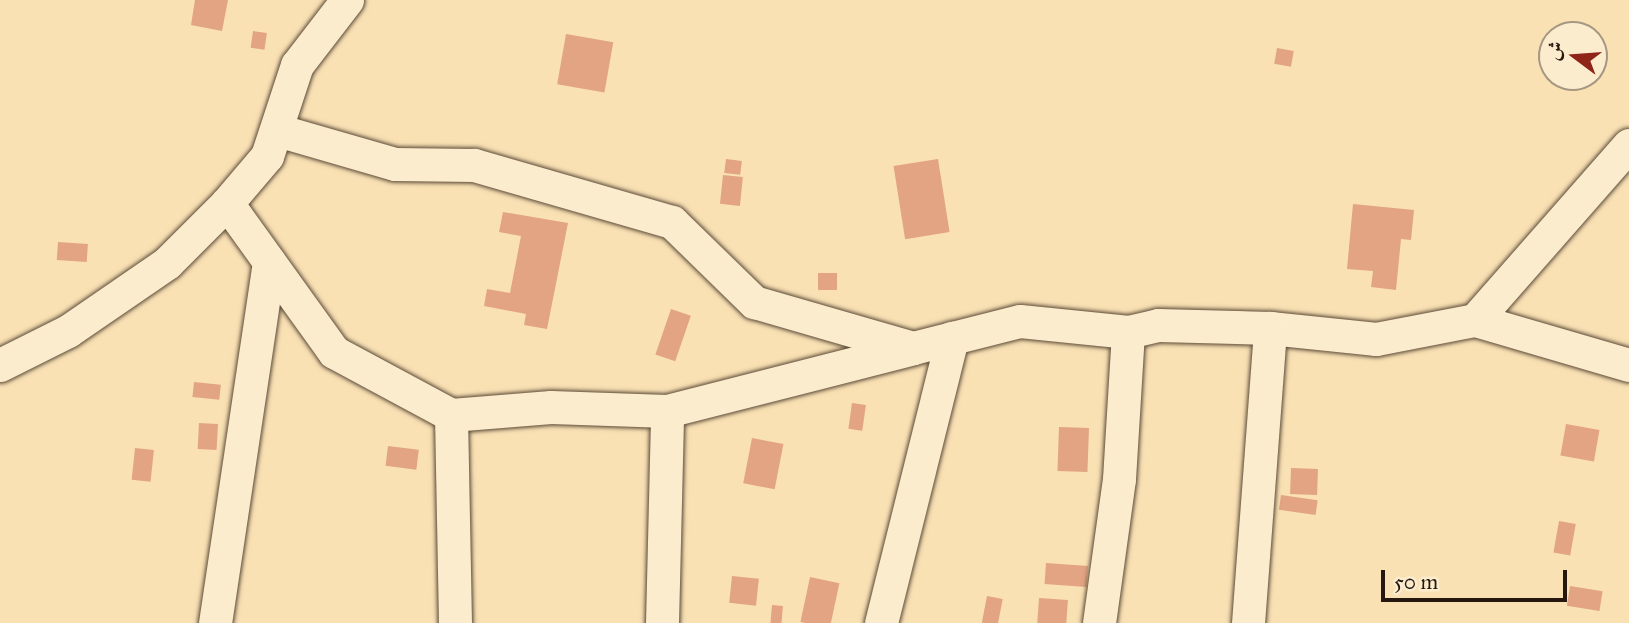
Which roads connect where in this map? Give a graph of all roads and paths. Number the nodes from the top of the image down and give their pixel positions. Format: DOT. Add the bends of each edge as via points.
graph roads {
  1 [pos="347,0"];
  2 [pos="276,130"];
  3 [pos="1629,145"];
  4 [pos="227,203"];
  5 [pos="269,261"];
  6 [pos="1475,320"];
  7 [pos="1270,328"];
  8 [pos="1128,332"];
  9 [pos="952,338"];
  10 [pos="913,348"];
  11 [pos="0,365"];
  12 [pos="1629,366"];
  13 [pos="667,411"];
  14 [pos="452,415"];
  15 [pos="215,623"];
  16 [pos="455,623"];
  17 [pos="662,623"];
  18 [pos="881,623"];
  19 [pos="1099,623"];
  20 [pos="1248,623"];
  1 -- 2 [label="street" via="297,65"];
  2 -- 4 [label="street" via="267,156"];
  2 -- 10 [label="street" via="395,164 474,165 673,222 754,303"];
  3 -- 6 [label="street"];
  4 -- 5 [label="street"];
  4 -- 11 [label="street" via="167,263 68,331"];
  5 -- 14 [label="street" via="334,352"];
  5 -- 15 [label="street"];
  6 -- 7 [label="street" via="1376,339"];
  6 -- 12 [label="street"];
  7 -- 8 [label="street" via="1158,325"];
  7 -- 20 [label="street"];
  8 -- 9 [label="street" via="1020,321"];
  8 -- 19 [label="street" via="1119,479"];
  9 -- 10 [label="street"];
  9 -- 18 [label="street"];
  10 -- 13 [label="street"];
  13 -- 14 [label="street" via="551,407"];
  13 -- 17 [label="street"];
  14 -- 16 [label="street"];
}
